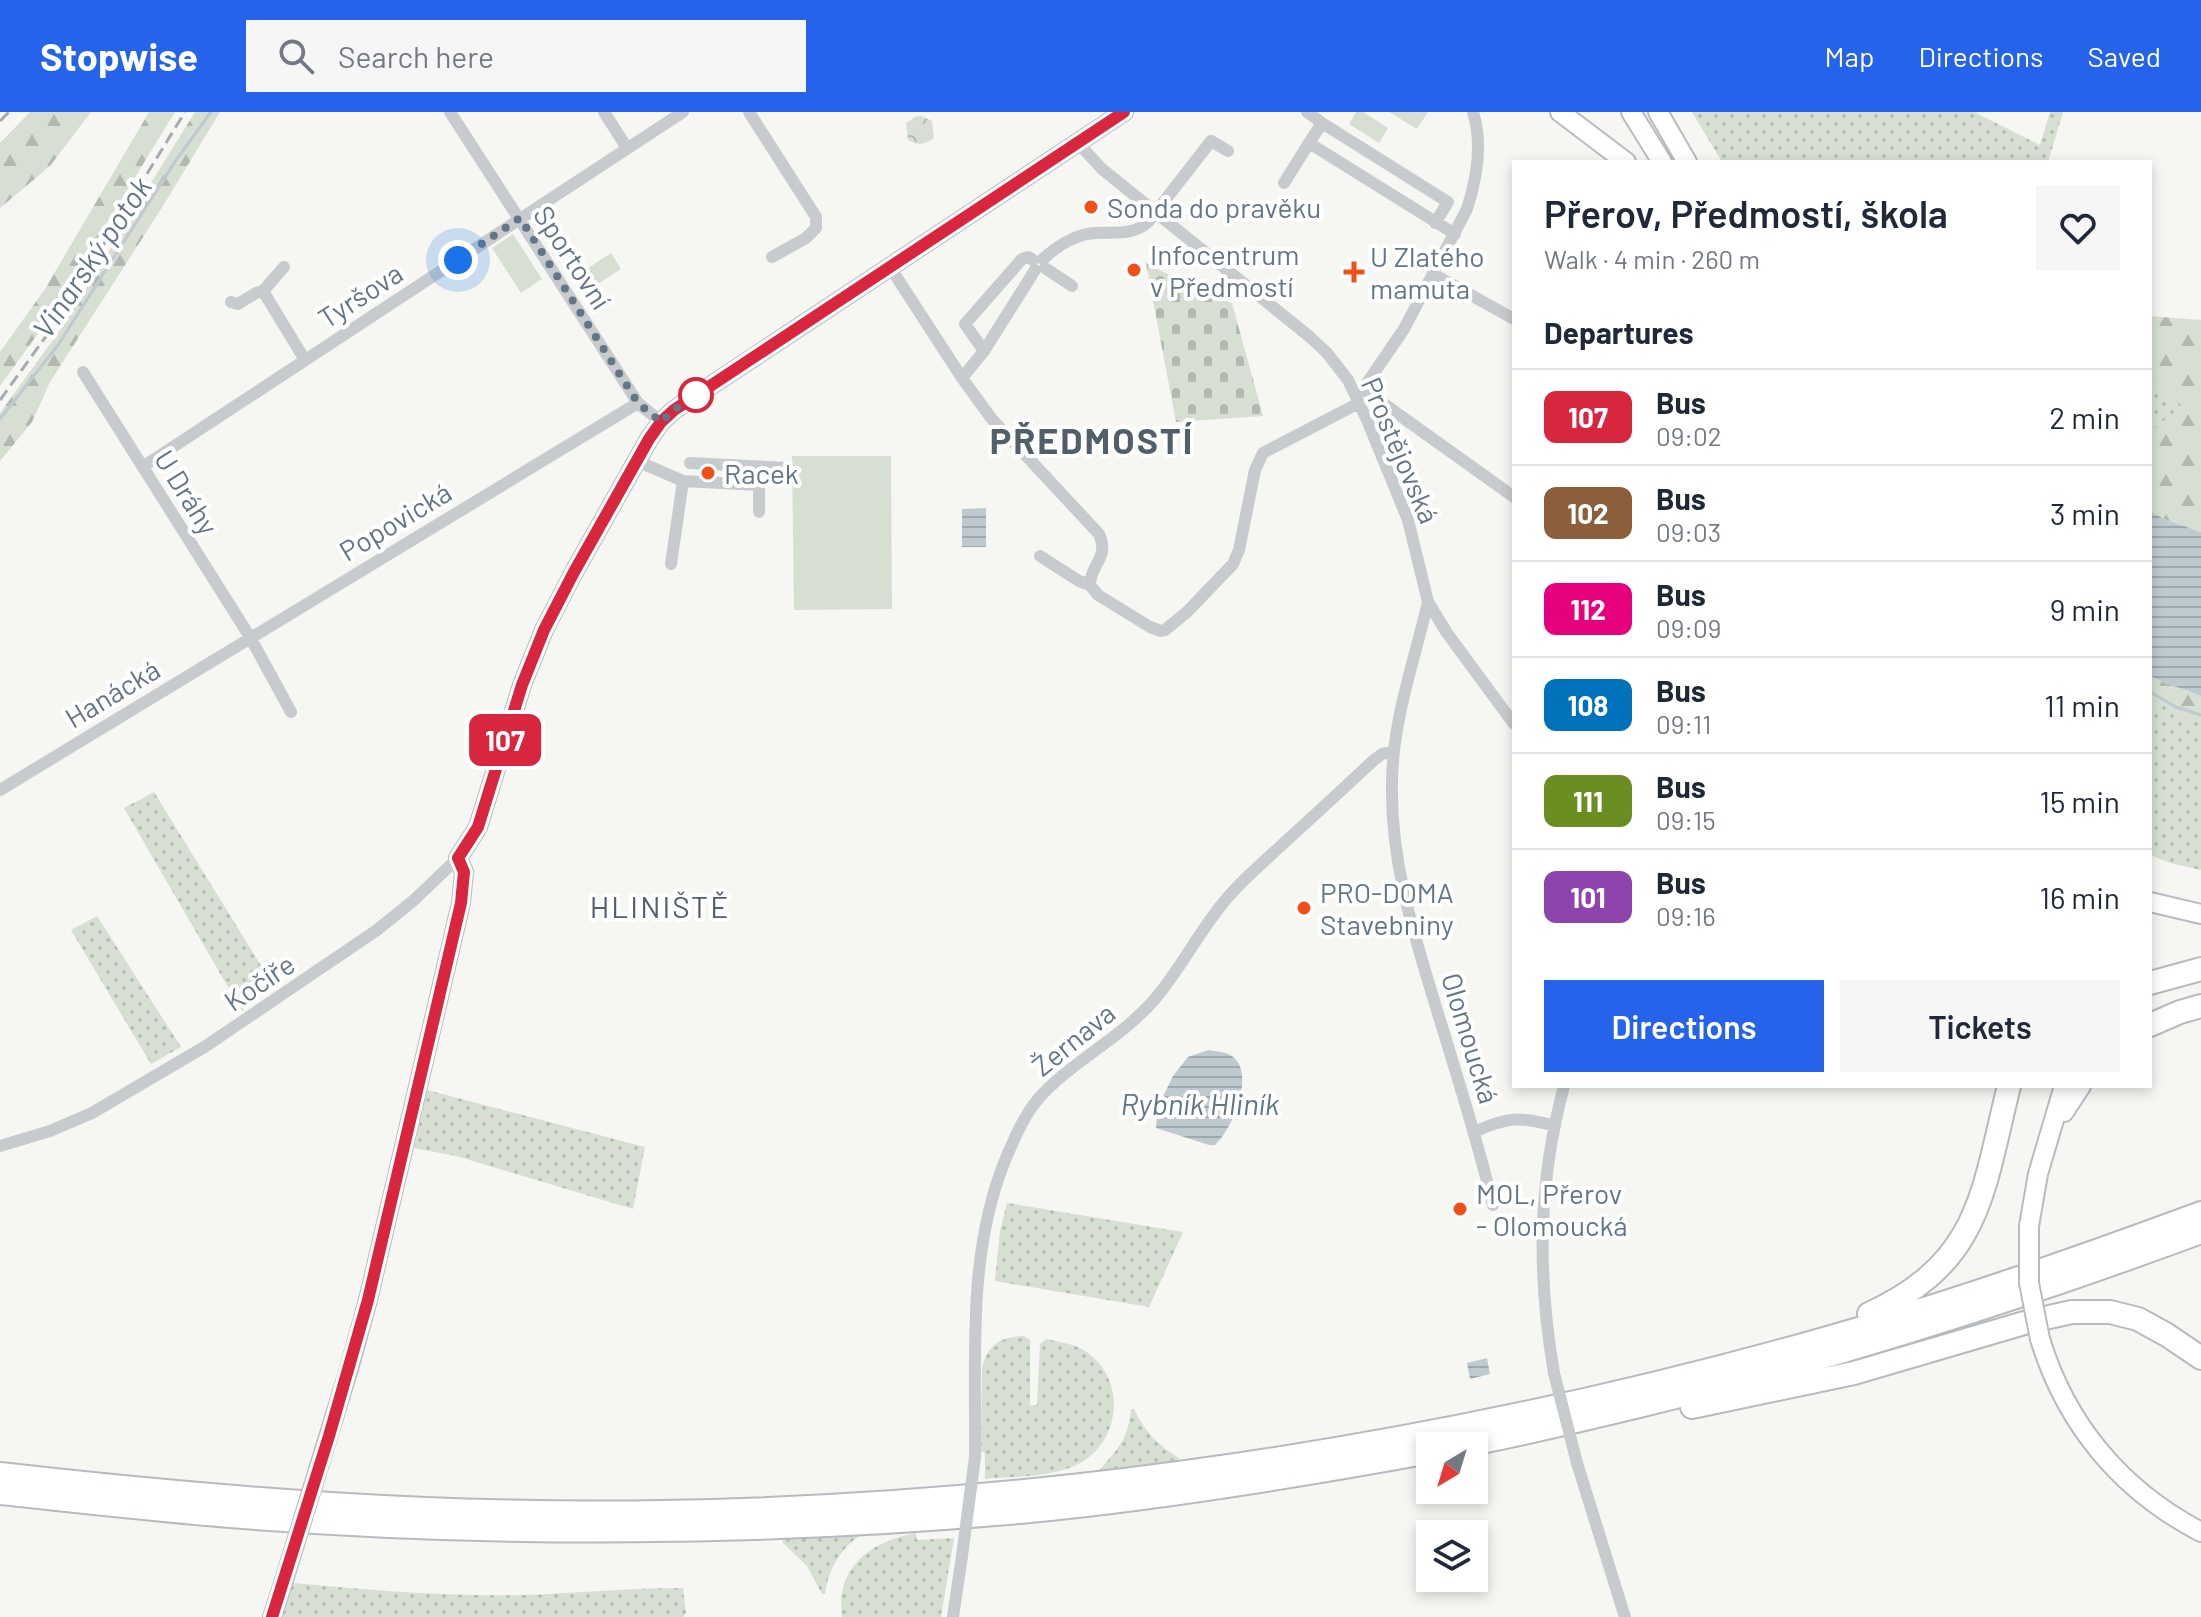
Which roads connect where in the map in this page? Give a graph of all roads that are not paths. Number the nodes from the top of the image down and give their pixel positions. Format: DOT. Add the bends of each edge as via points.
graph roads {
  1 [pos="450,112"];
  2 [pos="604,112"];
  3 [pos="683,112"];
  4 [pos="749,112"];
  5 [pos="1124,112"];
  6 [pos="1307,112"];
  7 [pos="1473,112"];
  8 [pos="1560,112"];
  9 [pos="1631,112"];
  10 [pos="1658,112"];
  11 [pos="1322,123"];
  12 [pos="1078,143"];
  13 [pos="1309,143"];
  14 [pos="627,148"];
  15 [pos="1228,151"];
  16 [pos="1660,159"];
  17 [pos="1623,160"];
  18 [pos="1686,160"];
  19 [pos="1284,183"];
  20 [pos="1155,212"];
  21 [pos="520,218"];
  22 [pos="1435,223"];
  23 [pos="1455,234"];
  24 [pos="772,257"];
  25 [pos="1039,264"];
  26 [pos="284,267"];
  27 [pos="890,267"];
  28 [pos="1433,274"];
  29 [pos="1072,286"];
  30 [pos="263,291"];
  31 [pos="231,302"];
  32 [pos="1512,318"];
  33 [pos="984,351"];
  34 [pos="305,360"];
  35 [pos="83,372"];
  36 [pos="962,378"];
  37 [pos="1359,396"];
  38 [pos="638,403"];
  39 [pos="661,422"];
  40 [pos="637,461"];
  41 [pos="690,463"];
  42 [pos="144,466"];
  43 [pos="759,467"];
  44 [pos="788,468"];
  45 [pos="683,481"];
  46 [pos="759,485"];
  47 [pos="1512,493"];
  48 [pos="759,512"];
  49 [pos="1040,556"];
  50 [pos="671,564"];
  51 [pos="1090,585"];
  52 [pos="1428,602"];
  53 [pos="250,637"];
  54 [pos="291,712"];
  55 [pos="1512,721"];
  56 [pos="1394,751"];
  57 [pos="0,790"];
  58 [pos="458,858"];
  59 [pos="2152,902"];
  60 [pos="2201,914"];
  61 [pos="2201,969"];
  62 [pos="2152,982"];
  63 [pos="2201,993"];
  64 [pos="2201,1006"];
  65 [pos="2152,1023"];
  66 [pos="2152,1023"];
  67 [pos="1564,1088"];
  68 [pos="2009,1088"];
  69 [pos="2014,1088"];
  70 [pos="2063,1088"];
  71 [pos="2080,1088"];
  72 [pos="1555,1126"];
  73 [pos="1474,1132"];
  74 [pos="1996,1142"];
  75 [pos="2047,1143"];
  76 [pos="0,1146"];
  77 [pos="1493,1205"];
  78 [pos="2201,1213"];
  79 [pos="2201,1232"];
  80 [pos="1806,1344"];
  81 [pos="2201,1358"];
  82 [pos="1544,1429"];
  83 [pos="1488,1440"];
  84 [pos="1416,1454"];
  85 [pos="0,1474"];
  86 [pos="0,1493"];
  87 [pos="2201,1532"];
  88 [pos="272,1617"];
  89 [pos="953,1617"];
  90 [pos="1625,1617"];
  1 -- 21 [label="street, Sportovní"];
  2 -- 14 [label="street"];
  3 -- 14 [label="street, Tyršova"];
  4 -- 24 [label="street" via="816,217 816,228 806,238"];
  5 -- 12 [label="main road"];
  6 -- 11 [label="street"];
  7 -- 23 [label="street" via="1476,174"];
  8 -- 17 [label="main road"];
  9 -- 16 [label="main road"];
  10 -- 18 [label="main road"];
  11 -- 13 [label="street"];
  11 -- 22 [label="street" via="1448,202"];
  12 -- 20 [label="street, Prostějovská"];
  12 -- 27 [label="main road"];
  13 -- 19 [label="street"];
  13 -- 22 [label="street"];
  14 -- 21 [label="street, Tyršova"];
  15 -- 20 [label="street" via="1211,141"];
  20 -- 25 [label="street" via="1137,230 1079,236"];
  20 -- 37 [label="street, Prostějovská" via="1319,345"];
  21 -- 34 [label="street, Tyršova"];
  21 -- 38 [label="street, Sportovní"];
  22 -- 23 [label="street"];
  23 -- 28 [label="street"];
  25 -- 29 [label="street"];
  25 -- 33 [label="street"];
  25 -- 33 [label="street" via="1022,259 965,324"];
  26 -- 30 [label="street"];
  27 -- 36 [label="street"];
  27 -- 39 [label="main road"];
  28 -- 32 [label="street"];
  28 -- 37 [label="street"];
  30 -- 31 [label="street" via="238,304"];
  30 -- 34 [label="street, Tyršova"];
  33 -- 36 [label="street"];
  34 -- 42 [label="street, Tyršova"];
  35 -- 42 [label="street, U Dráhy"];
  36 -- 51 [label="street" via="999,428 1099,534 1103,550"];
  37 -- 47 [label="street"];
  37 -- 51 [label="street" via="1263,453 1233,564 1169,628 1150,627"];
  37 -- 52 [label="street, Prostějovská" via="1408,520"];
  38 -- 39 [label="street, Sportovní"];
  38 -- 53 [label="street, Popovická"];
  39 -- 40 [label="main road"];
  40 -- 45 [label="street"];
  40 -- 58 [label="main road" via="544,630 478,827"];
  41 -- 43 [label="street"];
  42 -- 53 [label="street, U Dráhy"];
  43 -- 44 [label="street"];
  43 -- 46 [label="street"];
  45 -- 46 [label="street"];
  45 -- 50 [label="street"];
  46 -- 48 [label="street"];
  49 -- 51 [label="street"];
  52 -- 55 [label="street, Prostějovská"];
  52 -- 56 [label="street, Olomoucká"];
  53 -- 54 [label="street"];
  53 -- 57 [label="street, Hanácká"];
  56 -- 73 [label="street, Olomoucká" via="1393,817 1404,898"];
  56 -- 89 [label="street, Žernava, bridge" via="1374,760 1242,883 1207,923 1163,990 1130,1024 1052,1085 1022,1123 1000,1172 981,1247 975,1457"];
  58 -- 76 [label="street, Kočíře" via="396,915 242,1023 71,1123"];
  58 -- 88 [label="main road, bridge" via="464,872 461,903 368,1300"];
  59 -- 60 [label="main road"];
  61 -- 62 [label="highway"];
  63 -- 65 [label="main road"];
  64 -- 66 [label="highway"];
  67 -- 72 [label="street"];
  68 -- 74 [label="highway"];
  69 -- 74 [label="highway"];
  70 -- 75 [label="main road"];
  71 -- 75 [label="main road"];
  72 -- 73 [label="street" via="1515,1118"];
  72 -- 90 [label="street, bridge" via="1541,1251 1544,1312 1577,1463"];
  73 -- 77 [label="street, Olomoucká"];
  74 -- 80 [label="highway" via="1975,1213 1942,1265 1903,1297"];
  75 -- 87 [label="main road, bridge" via="2029,1226 2029,1283 2040,1339 2062,1396 2103,1456 2144,1496"];
  78 -- 80 [label="highway" via="2054,1266"];
  79 -- 82 [label="highway" via="1919,1330"];
  80 -- 85 [label="highway" via="1539,1409 1351,1445 1136,1478 941,1498 662,1512 492,1511 345,1506"];
  81 -- 82 [label="highway" via="2138,1319 2110,1312 2072,1312 1807,1384"];
  82 -- 83 [label="highway"];
  84 -- 86 [label="highway" via="1236,1486 1033,1511 697,1529 345,1524"];
}
